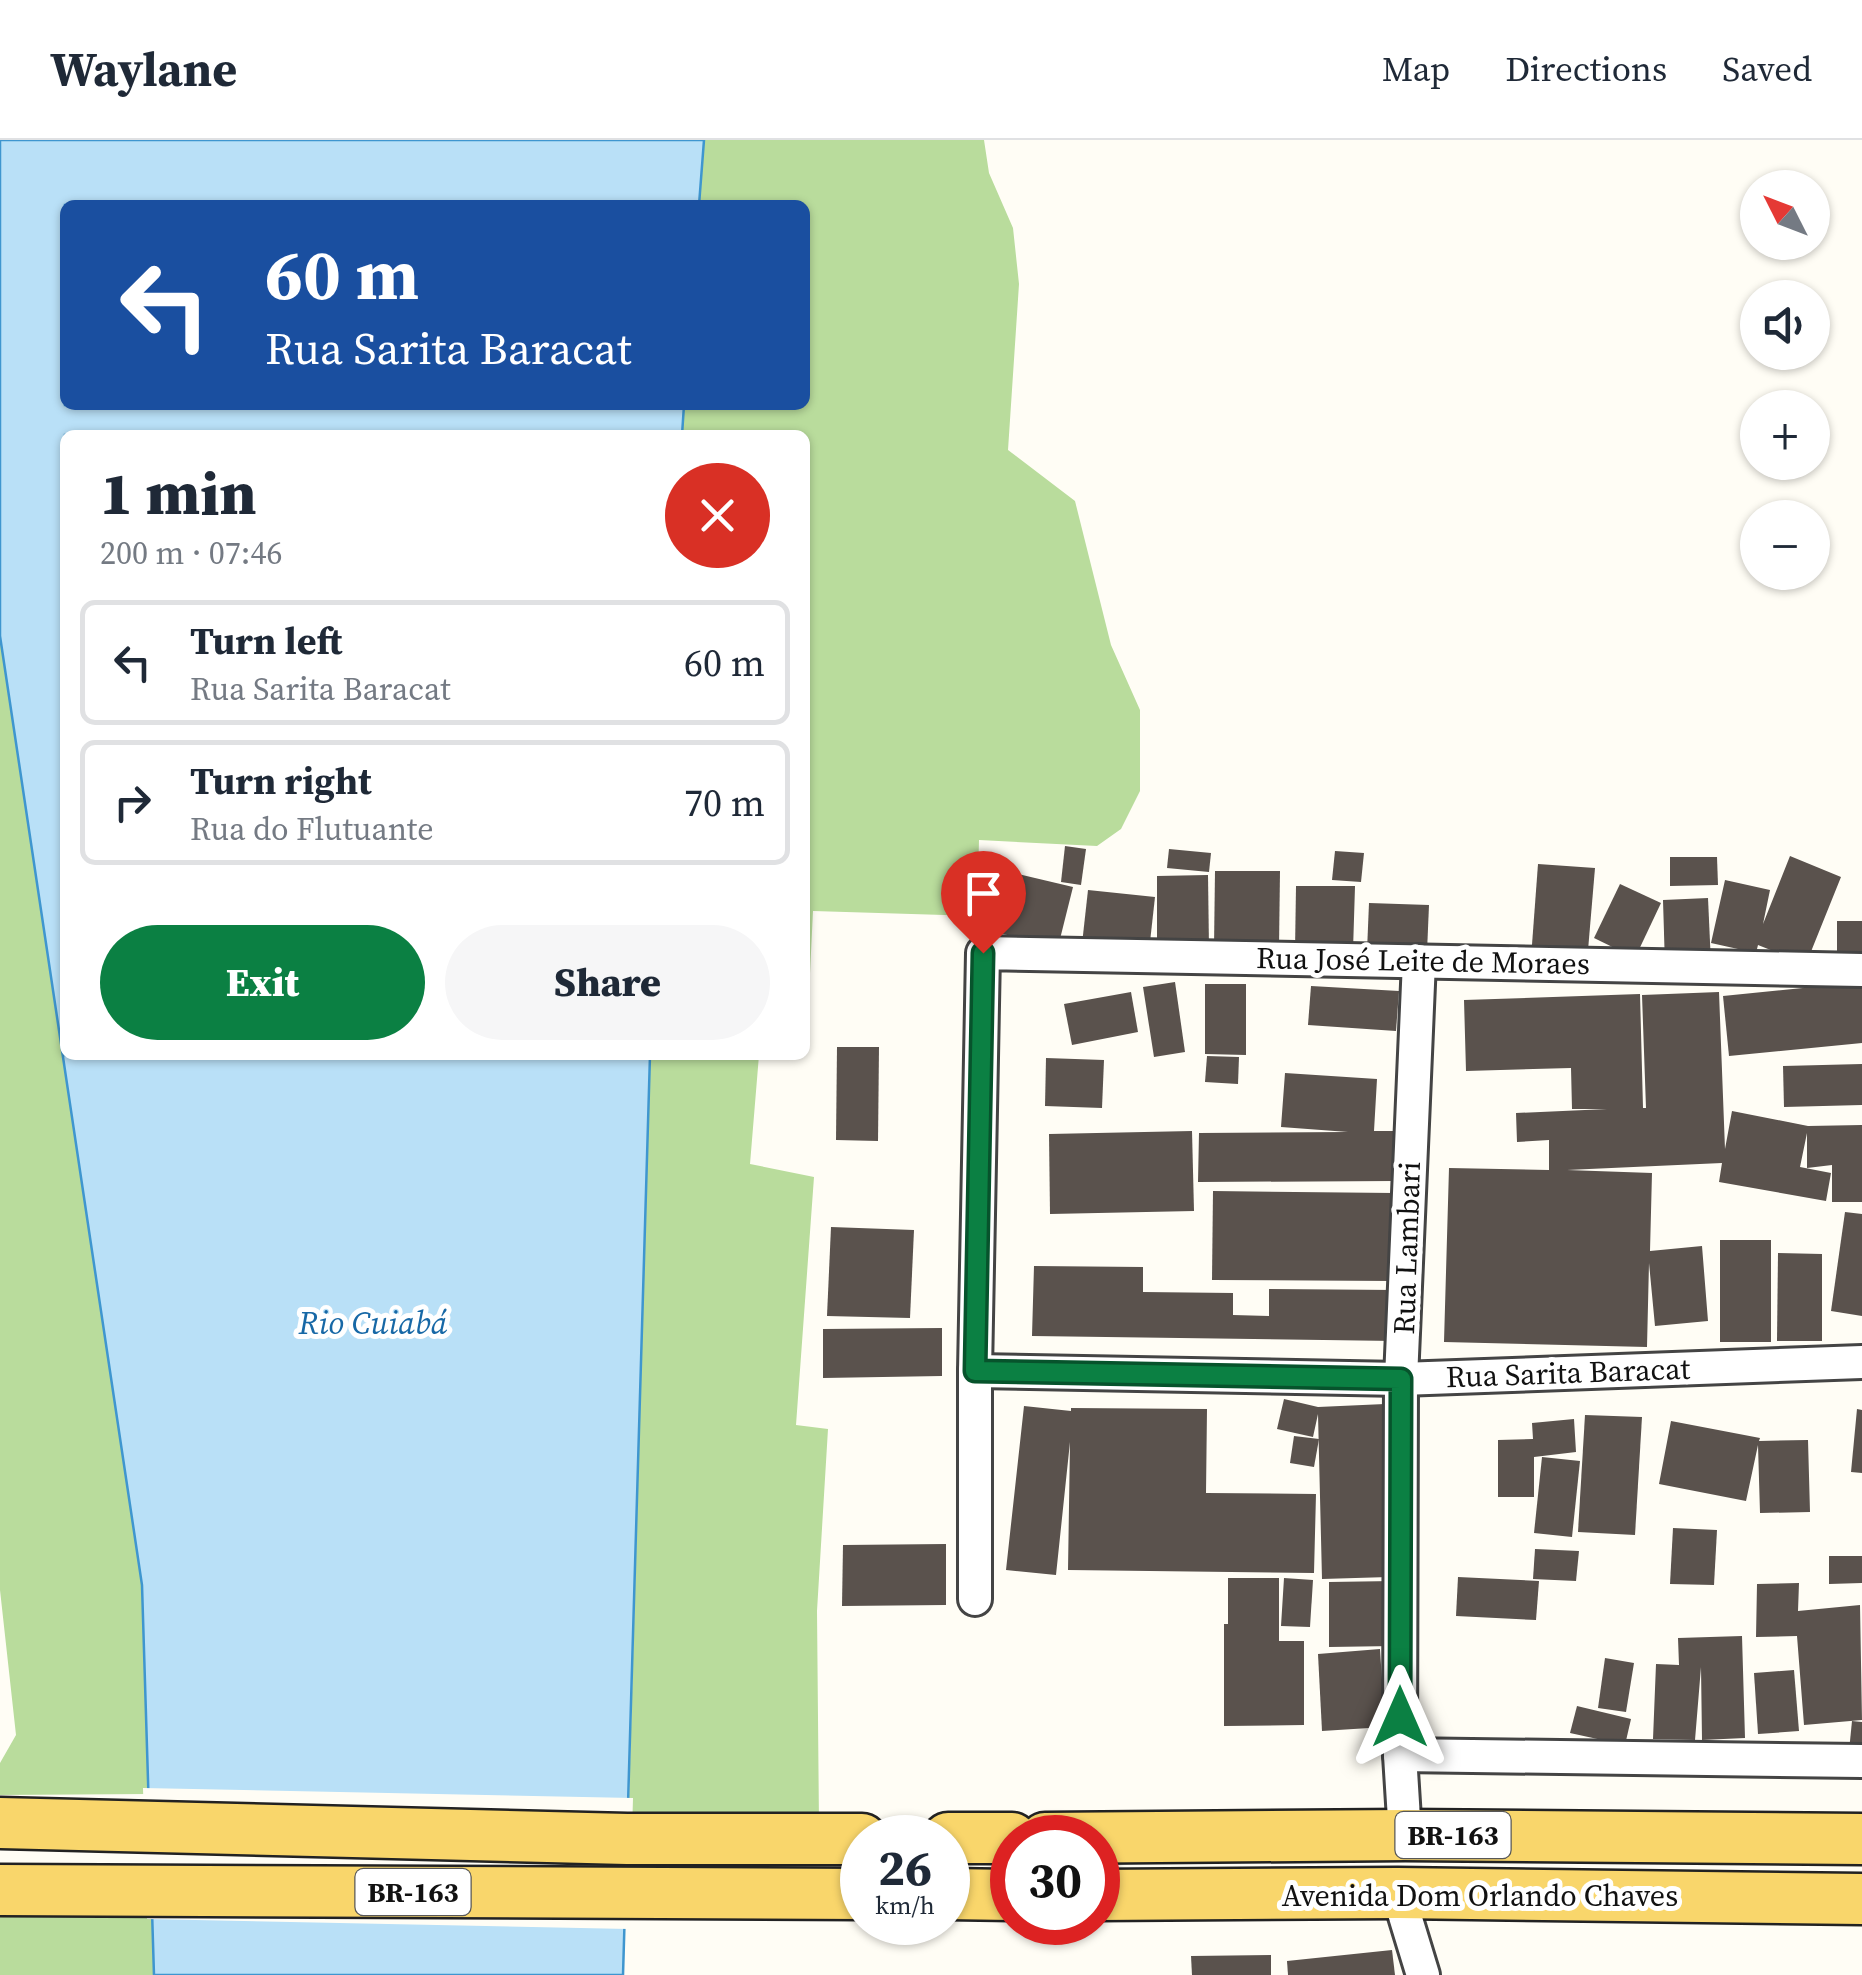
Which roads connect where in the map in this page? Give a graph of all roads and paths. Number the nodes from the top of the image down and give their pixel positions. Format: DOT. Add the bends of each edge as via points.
graph roads {
  1 [pos="1419,961"];
  2 [pos="1862,970"];
  3 [pos="1862,1362"];
  4 [pos="975,1371"];
  5 [pos="1401,1379"];
  6 [pos="975,1600"];
  7 [pos="1400,1754"];
  8 [pos="1862,1761"];
  9 [pos="1862,1820"];
  10 [pos="0,1824"];
  11 [pos="1405,1835"];
  12 [pos="1738,1836"];
  13 [pos="1120,1837"];
  14 [pos="840,1839"];
  15 [pos="1862,1839"];
  16 [pos="0,1890"];
  17 [pos="1398,1893"];
  18 [pos="840,1894"];
  19 [pos="1120,1895"];
  20 [pos="1742,1897"];
  21 [pos="1862,1899"];
  22 [pos="1862,1921"];
  23 [pos="1422,1975"];
  1 -- 2 [label="street, Rua José Leite de Moraes"];
  1 -- 4 [label="street, Rua José Leite de Moraes" via="983,953"];
  1 -- 5 [label="street, Rua Lambari"];
  3 -- 5 [label="street, Rua Sarita Baracat"];
  4 -- 5 [label="street, Rua Sarita Baracat"];
  4 -- 6 [label="street"];
  5 -- 7 [label="street, Rua Lambari"];
  7 -- 8 [label="street"];
  7 -- 11 [label="street, Rua Lambari"];
  9 -- 12 [label="main road"];
  10 -- 14 [label="main road, BR-163"];
  11 -- 12 [label="main road, Avenida Dom Orlando Chaves / BR-163"];
  11 -- 13 [label="main road, Avenida Dom Orlando Chaves / BR-163"];
  12 -- 15 [label="main road, Avenida Dom Orlando Chaves / BR-163"];
  16 -- 18 [label="main road, BR-163"];
  17 -- 19 [label="main road, Avenida Dom Orlando Chaves / BR-163"];
  17 -- 20 [label="main road, Avenida Dom Orlando Chaves / BR-163"];
  17 -- 23 [label="street"];
  20 -- 21 [label="main road, Avenida Dom Orlando Chaves / BR-163"];
  20 -- 22 [label="main road, BR-163"];
}
